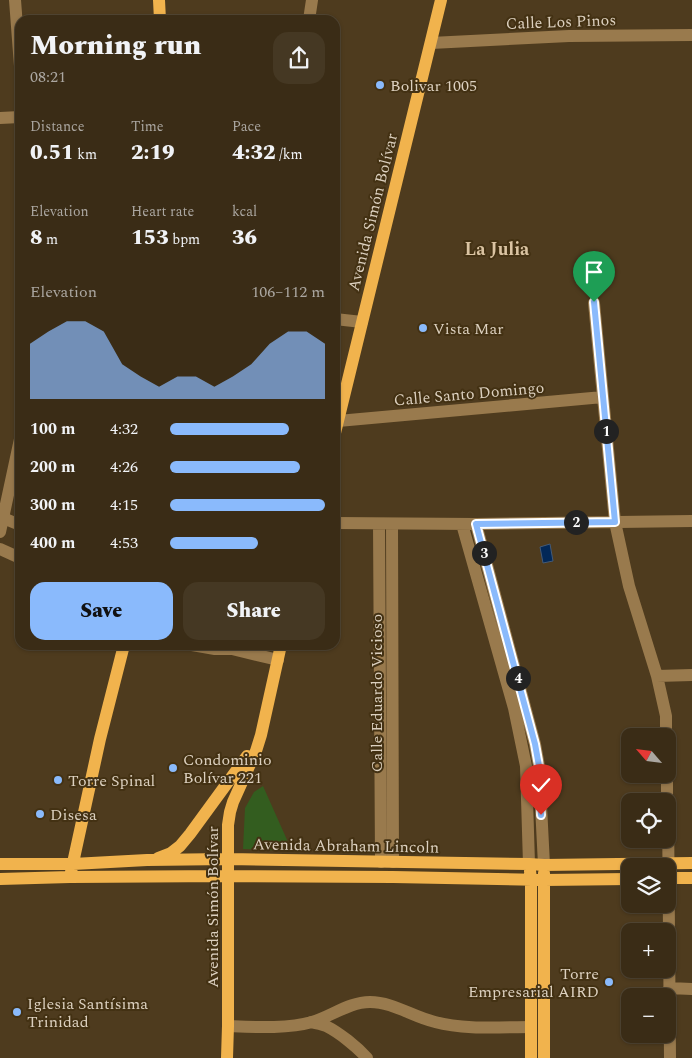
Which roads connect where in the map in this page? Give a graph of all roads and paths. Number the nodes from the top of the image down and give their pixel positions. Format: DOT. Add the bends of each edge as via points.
graph roads {
  1 [pos="16,0"];
  2 [pos="159,0"];
  3 [pos="312,0"];
  4 [pos="441,0"];
  5 [pos="17,15"];
  6 [pos="160,15"];
  7 [pos="310,15"];
  8 [pos="692,35"];
  9 [pos="431,43"];
  10 [pos="15,117"];
  11 [pos="0,118"];
  12 [pos="594,302"];
  13 [pos="340,320"];
  14 [pos="362,322"];
  15 [pos="603,397"];
  16 [pos="340,411"];
  17 [pos="340,427"];
  18 [pos="15,453"];
  19 [pos="6,477"];
  20 [pos="3,518"];
  21 [pos="692,521"];
  22 [pos="615,522"];
  23 [pos="15,523"];
  24 [pos="340,523"];
  25 [pos="386,524"];
  26 [pos="462,524"];
  27 [pos="476,524"];
  28 [pos="0,532"];
  29 [pos="0,549"];
  30 [pos="15,556"];
  31 [pos="491,603"];
  32 [pos="123,650"];
  33 [pos="236,650"];
  34 [pos="280,650"];
  35 [pos="278,660"];
  36 [pos="692,675"];
  37 [pos="657,676"];
  38 [pos="519,707"];
  39 [pos="666,728"];
  40 [pos="261,735"];
  41 [pos="147,860"];
  42 [pos="228,860"];
  43 [pos="387,862"];
  44 [pos="676,863"];
  45 [pos="692,863"];
  46 [pos="0,864"];
  47 [pos="73,864"];
  48 [pos="529,864"];
  49 [pos="621,864"];
  50 [pos="544,865"];
  51 [pos="228,876"];
  52 [pos="70,877"];
  53 [pos="387,877"];
  54 [pos="676,878"];
  55 [pos="692,878"];
  56 [pos="0,879"];
  57 [pos="531,879"];
  58 [pos="621,879"];
  59 [pos="544,880"];
  60 [pos="668,913"];
  61 [pos="669,988"];
  62 [pos="676,988"];
  63 [pos="692,989"];
  64 [pos="310,1022"];
  65 [pos="228,1026"];
  66 [pos="530,1027"];
  67 [pos="670,1043"];
  68 [pos="227,1058"];
  69 [pos="367,1058"];
  70 [pos="531,1058"];
  71 [pos="544,1058"];
  72 [pos="670,1058"];
  1 -- 5 [label="street"];
  2 -- 6 [label="main road"];
  3 -- 7 [label="street"];
  4 -- 9 [label="main road, Avenida Simón Bolívar"];
  8 -- 9 [label="street, Calle Los Pinos" via="569,36"];
  9 -- 14 [label="main road, Avenida Simón Bolívar"];
  10 -- 11 [label="street"];
  12 -- 15 [label="street"];
  13 -- 14 [label="street"];
  14 -- 16 [label="main road, Avenida Simón Bolívar"];
  15 -- 17 [label="street, Calle Santo Domingo"];
  15 -- 22 [label="street"];
  18 -- 19 [label="street"];
  19 -- 20 [label="street"];
  20 -- 23 [label="street"];
  20 -- 28 [label="street"];
  21 -- 22 [label="street"];
  22 -- 27 [label="street"];
  22 -- 37 [label="street"];
  24 -- 25 [label="street"];
  25 -- 26 [label="street"];
  25 -- 43 [label="street, Calle Eduardo Vicioso"];
  26 -- 27 [label="street"];
  26 -- 31 [label="street"];
  27 -- 31 [label="street"];
  29 -- 30 [label="street"];
  31 -- 38 [label="street"];
  32 -- 47 [label="main road"];
  33 -- 35 [label="street"];
  34 -- 35 [label="main road, Avenida Simón Bolívar"];
  35 -- 40 [label="main road, Avenida Simón Bolívar"];
  36 -- 37 [label="street"];
  37 -- 39 [label="street"];
  38 -- 48 [label="street" via="526,766"];
  38 -- 50 [label="street" via="535,744 539,766"];
  40 -- 41 [label="main road" via="180,846 171,854"];
  40 -- 42 [label="main road, Avenida Simón Bolívar" via="230,812"];
  41 -- 42 [label="main road, Avenida Abraham Lincoln"];
  41 -- 47 [label="main road, Avenida Abraham Lincoln"];
  42 -- 43 [label="main road, Avenida Abraham Lincoln"];
  42 -- 51 [label="main road, Avenida Simón Bolívar"];
  43 -- 48 [label="main road, Avenida Abraham Lincoln"];
  43 -- 53 [label="main road"];
  44 -- 45 [label="main road, Avenida Abraham Lincoln"];
  46 -- 47 [label="main road, Avenida Abraham Lincoln"];
  47 -- 52 [label="main road"];
  48 -- 50 [label="main road, Avenida Abraham Lincoln"];
  48 -- 57 [label="main road"];
  49 -- 50 [label="main road, Avenida Abraham Lincoln"];
  50 -- 59 [label="main road"];
  51 -- 52 [label="main road, Avenida Abraham Lincoln"];
  51 -- 53 [label="main road, Avenida Abraham Lincoln"];
  51 -- 65 [label="main road, Avenida Simón Bolívar"];
  52 -- 56 [label="main road, Avenida Abraham Lincoln"];
  53 -- 57 [label="main road, Avenida Abraham Lincoln"];
  54 -- 55 [label="main road"];
  57 -- 59 [label="main road, Avenida Abraham Lincoln"];
  57 -- 66 [label="main road"];
  58 -- 59 [label="main road, Avenida Abraham Lincoln"];
  59 -- 71 [label="main road"];
  60 -- 61 [label="street"];
  62 -- 63 [label="street"];
  64 -- 65 [label="street" via="292,1026"];
  64 -- 66 [label="street" via="359,1002 368,1002 387,1004 445,1024"];
  64 -- 69 [label="street" via="331,1029"];
  65 -- 68 [label="main road, Avenida Simón Bolívar"];
  66 -- 70 [label="main road"];
  67 -- 72 [label="street"];
}
